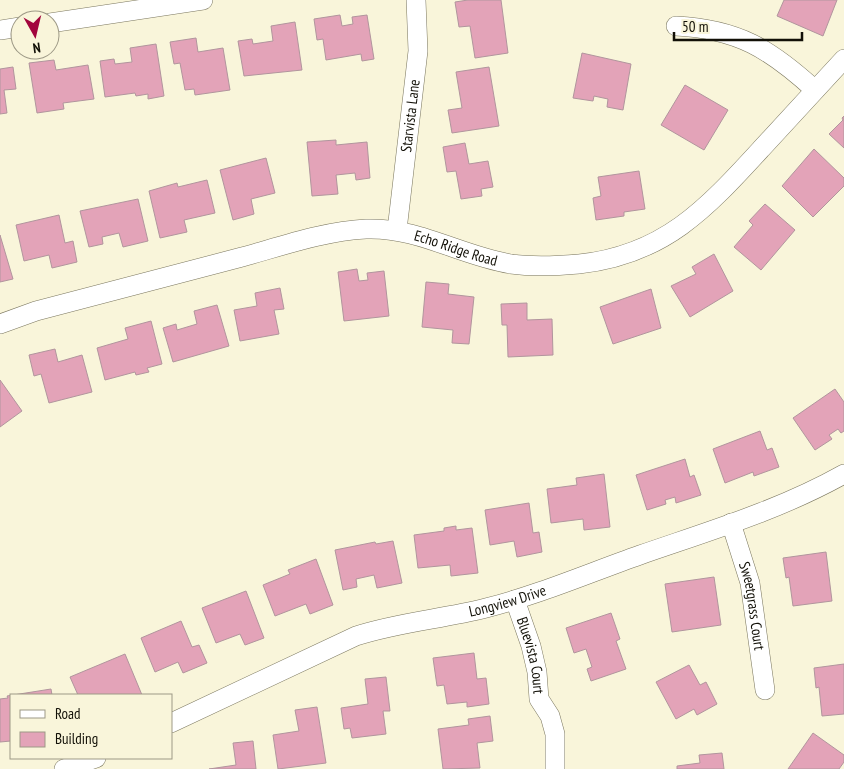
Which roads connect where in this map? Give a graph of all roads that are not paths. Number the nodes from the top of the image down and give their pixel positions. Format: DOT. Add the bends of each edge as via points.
graph roads {
  1 [pos="203,0"];
  2 [pos="416,0"];
  3 [pos="60,21"];
  4 [pos="676,26"];
  5 [pos="844,59"];
  6 [pos="815,90"];
  7 [pos="397,230"];
  8 [pos="0,324"];
  9 [pos="844,474"];
  10 [pos="731,523"];
  11 [pos="515,600"];
  12 [pos="765,690"];
  13 [pos="172,723"];
  14 [pos="93,759"];
  15 [pos="64,769"];
  16 [pos="554,769"];
  1 -- 3 [label="street"];
  2 -- 7 [label="street, Starvista Lane" via="418,51"];
  4 -- 6 [label="street" via="716,30 750,41 779,59"];
  5 -- 6 [label="street, Echo Ridge Road"];
  6 -- 7 [label="street, Echo Ridge Road" via="700,213 647,248 618,257 538,267 491,260"];
  7 -- 8 [label="street, Echo Ridge Road" via="366,229 309,239 36,311"];
  9 -- 10 [label="street, Longview Drive" via="792,500"];
  10 -- 11 [label="street, Longview Drive"];
  10 -- 12 [label="street, Sweetgrass Court" via="750,583"];
  11 -- 13 [label="street, Longview Drive" via="460,614 385,626 356,636"];
  11 -- 16 [label="street, Bluevista Court" via="531,646 539,700 550,716 555,734"];
  14 -- 15 [label="street"];
}
